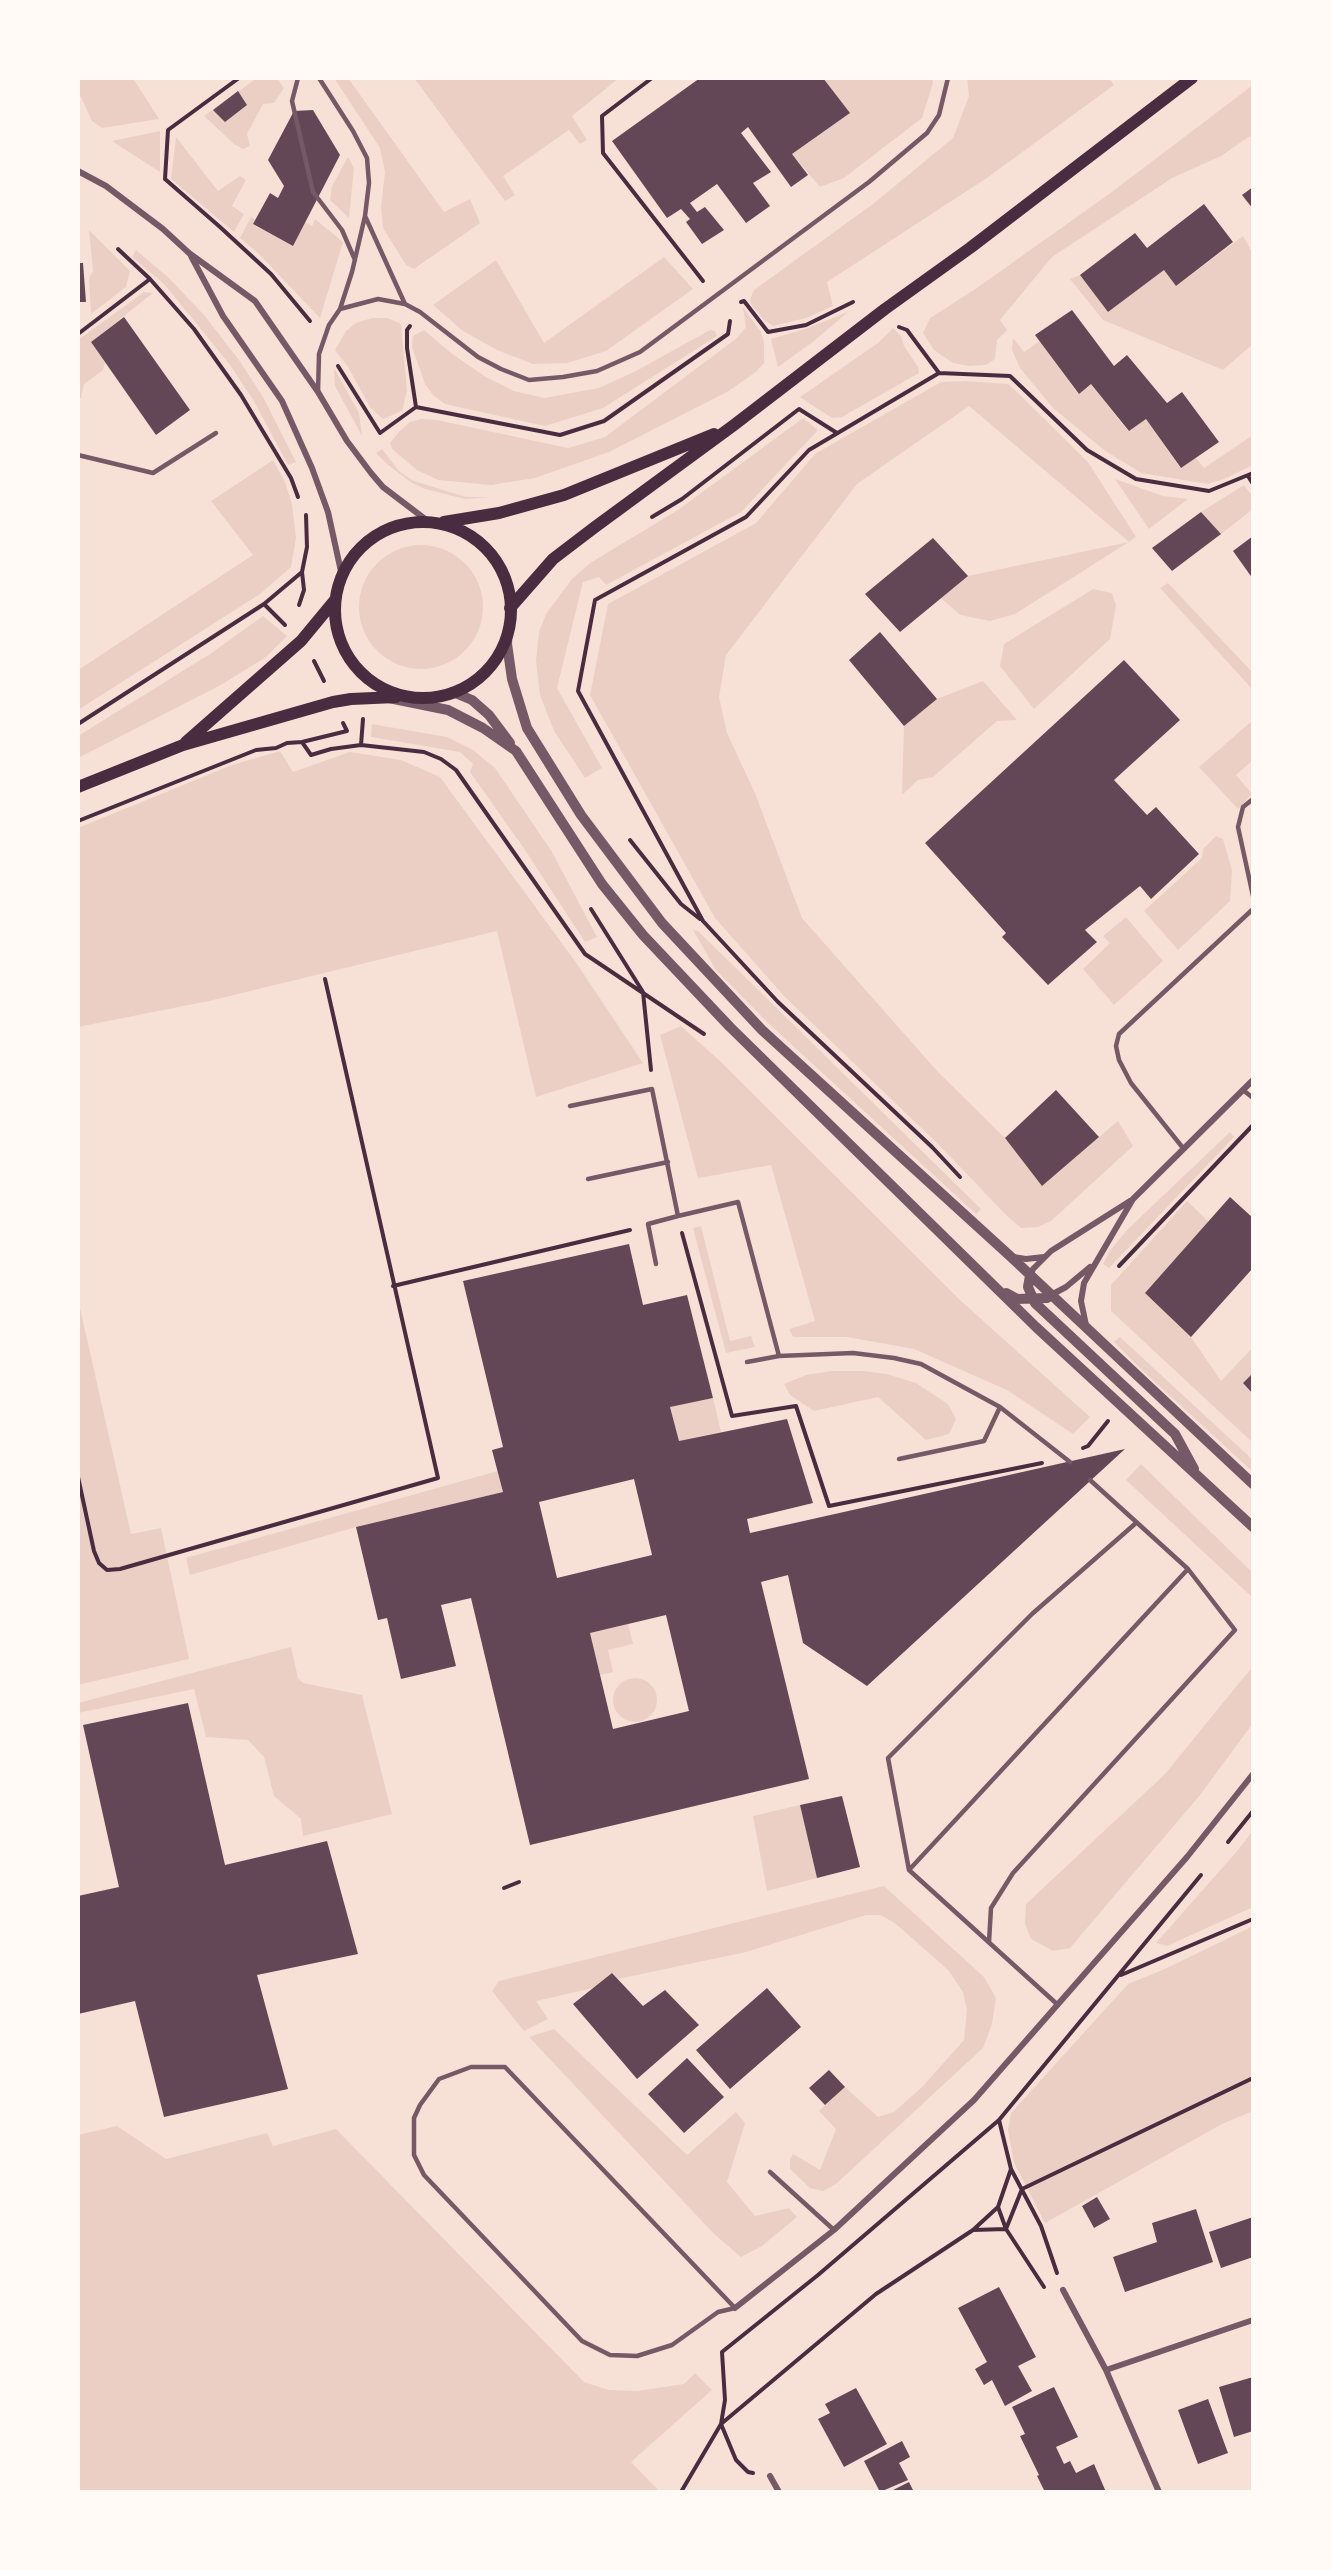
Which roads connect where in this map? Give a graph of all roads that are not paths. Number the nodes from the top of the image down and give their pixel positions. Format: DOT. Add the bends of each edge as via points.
graph roads {
  1 [pos="298,78"];
  2 [pos="319,78"];
  3 [pos="948,78"];
  4 [pos="1192,78"];
  5 [pos="78,171"];
  6 [pos="365,216"];
  7 [pos="189,253"];
  8 [pos="355,260"];
  9 [pos="405,304"];
  10 [pos="340,309"];
  11 [pos="318,392"];
  12 [pos="734,425"];
  13 [pos="216,433"];
  14 [pos="78,455"];
  15 [pos="434,523"];
  16 [pos="342,576"];
  17 [pos="335,600"];
  18 [pos="510,608"];
  19 [pos="508,630"];
  20 [pos="453,692"];
  21 [pos="409,696"];
  22 [pos="386,697"];
  23 [pos="183,745"];
  24 [pos="516,751"];
  25 [pos="78,787"];
  26 [pos="1253,800"];
  27 [pos="1253,896"];
  28 [pos="1253,909"];
  29 [pos="1253,1080"];
  30 [pos="1243,1090"];
  31 [pos="1253,1098"];
  32 [pos="570,1106"];
  33 [pos="1183,1148"];
  34 [pos="668,1162"];
  35 [pos="588,1179"];
  36 [pos="1133,1199"];
  37 [pos="678,1216"];
  38 [pos="1010,1256"];
  39 [pos="1044,1257"];
  40 [pos="656,1263"];
  41 [pos="1093,1265"];
  42 [pos="1030,1276"];
  43 [pos="994,1286"];
  44 [pos="1051,1295"];
  45 [pos="1032,1298"];
  46 [pos="1086,1328"];
  47 [pos="779,1356"];
  48 [pos="747,1362"];
  49 [pos="1000,1407"];
  50 [pos="899,1459"];
  51 [pos="1070,1462"];
  52 [pos="1200,1479"];
  53 [pos="1090,1480"];
  54 [pos="1253,1484"];
  55 [pos="1136,1523"];
  56 [pos="1253,1527"];
  57 [pos="1188,1569"];
  58 [pos="1253,1774"];
  59 [pos="909,1870"];
  60 [pos="989,1942"];
  61 [pos="1058,2005"];
  62 [pos="770,2172"];
  63 [pos="834,2229"];
  64 [pos="1063,2290"];
  65 [pos="735,2308"];
  66 [pos="1253,2320"];
  67 [pos="1106,2370"];
  68 [pos="770,2476"];
  69 [pos="778,2492"];
  70 [pos="1159,2492"];
  1 -- 8 [label="lane" via="292,101 313,192 342,231"];
  2 -- 6 [label="lane" via="367,159"];
  3 -- 9 [label="lane" via="939,115 927,133 869,183 640,352 597,371 530,380 478,357"];
  4 -- 12 [label="main road"];
  5 -- 7 [label="street" via="106,186"];
  6 -- 8 [label="lane"];
  6 -- 9 [label="lane"];
  7 -- 11 [label="street" via="255,301"];
  7 -- 16 [label="street" via="223,316 282,401 324,503"];
  8 -- 10 [label="lane"];
  9 -- 10 [label="lane" via="378,299"];
  10 -- 11 [label="lane" via="329,325 319,354"];
  11 -- 15 [label="street" via="347,441 383,487"];
  12 -- 15 [label="main road" via="564,495 499,513"];
  12 -- 18 [label="main road" via="554,560"];
  13 -- 14 [label="lane" via="153,473"];
  15 -- 16 [label="main road" via="398,526 377,535 358,550"];
  15 -- 18 [label="main road" via="470,536 490,553 506,583"];
  16 -- 17 [label="main road"];
  17 -- 21 [label="main road" via="338,633 353,663 378,685"];
  17 -- 23 [label="main road" via="302,641"];
  18 -- 19 [label="main road"];
  19 -- 20 [label="main road" via="486,670"];
  19 -- 38 [label="street" via="512,679 526,728 581,815 662,922 762,1030"];
  20 -- 21 [label="main road"];
  20 -- 24 [label="street" via="472,700 489,715"];
  21 -- 22 [label="main road"];
  22 -- 23 [label="main road" via="333,702"];
  22 -- 24 [label="street" via="448,710"];
  23 -- 25 [label="main road"];
  24 -- 43 [label="street" via="602,884 643,935 738,1035"];
  26 -- 27 [label="lane" via="1243,807 1238,827"];
  28 -- 33 [label="lane" via="1119,1034 1116,1046 1131,1083"];
  29 -- 30 [label="street"];
  30 -- 31 [label="lane"];
  30 -- 33 [label="street"];
  32 -- 34 [label="lane" via="652,1089"];
  33 -- 36 [label="street"];
  34 -- 35 [label="lane"];
  34 -- 37 [label="lane"];
  36 -- 39 [label="street"];
  36 -- 41 [label="street"];
  37 -- 40 [label="lane" via="648,1224"];
  37 -- 47 [label="lane" via="738,1202"];
  38 -- 39 [label="street"];
  38 -- 42 [label="street"];
  39 -- 42 [label="street"];
  41 -- 44 [label="street"];
  41 -- 46 [label="street" via="1081,1301"];
  42 -- 44 [label="street"];
  42 -- 45 [label="street"];
  43 -- 45 [label="street" via="1017,1299"];
  43 -- 52 [label="street"];
  44 -- 45 [label="street"];
  44 -- 46 [label="street"];
  45 -- 52 [label="street" via="1175,1434"];
  46 -- 54 [label="street"];
  47 -- 48 [label="lane"];
  47 -- 49 [label="lane" via="853,1353 921,1364"];
  49 -- 50 [label="lane" via="984,1441"];
  49 -- 51 [label="lane"];
  52 -- 56 [label="street"];
  53 -- 55 [label="lane"];
  55 -- 57 [label="lane"];
  55 -- 59 [label="lane" via="1032,1614 888,1758"];
  57 -- 59 [label="lane"];
  57 -- 60 [label="lane" via="1236,1630 1013,1874 991,1908"];
  58 -- 61 [label="street" via="1187,1857"];
  59 -- 60 [label="lane"];
  60 -- 61 [label="lane"];
  61 -- 63 [label="street" via="974,2100"];
  62 -- 63 [label="lane"];
  63 -- 65 [label="street"];
  64 -- 67 [label="street"];
  65 -- 65 [label="lane" via="505,2067 471,2067 439,2079 420,2104 412,2135 414,2156 424,2175 582,2341 610,2355 638,2356 672,2345 718,2312"];
  66 -- 67 [label="street"];
  67 -- 70 [label="street"];
  68 -- 69 [label="street"];
}
